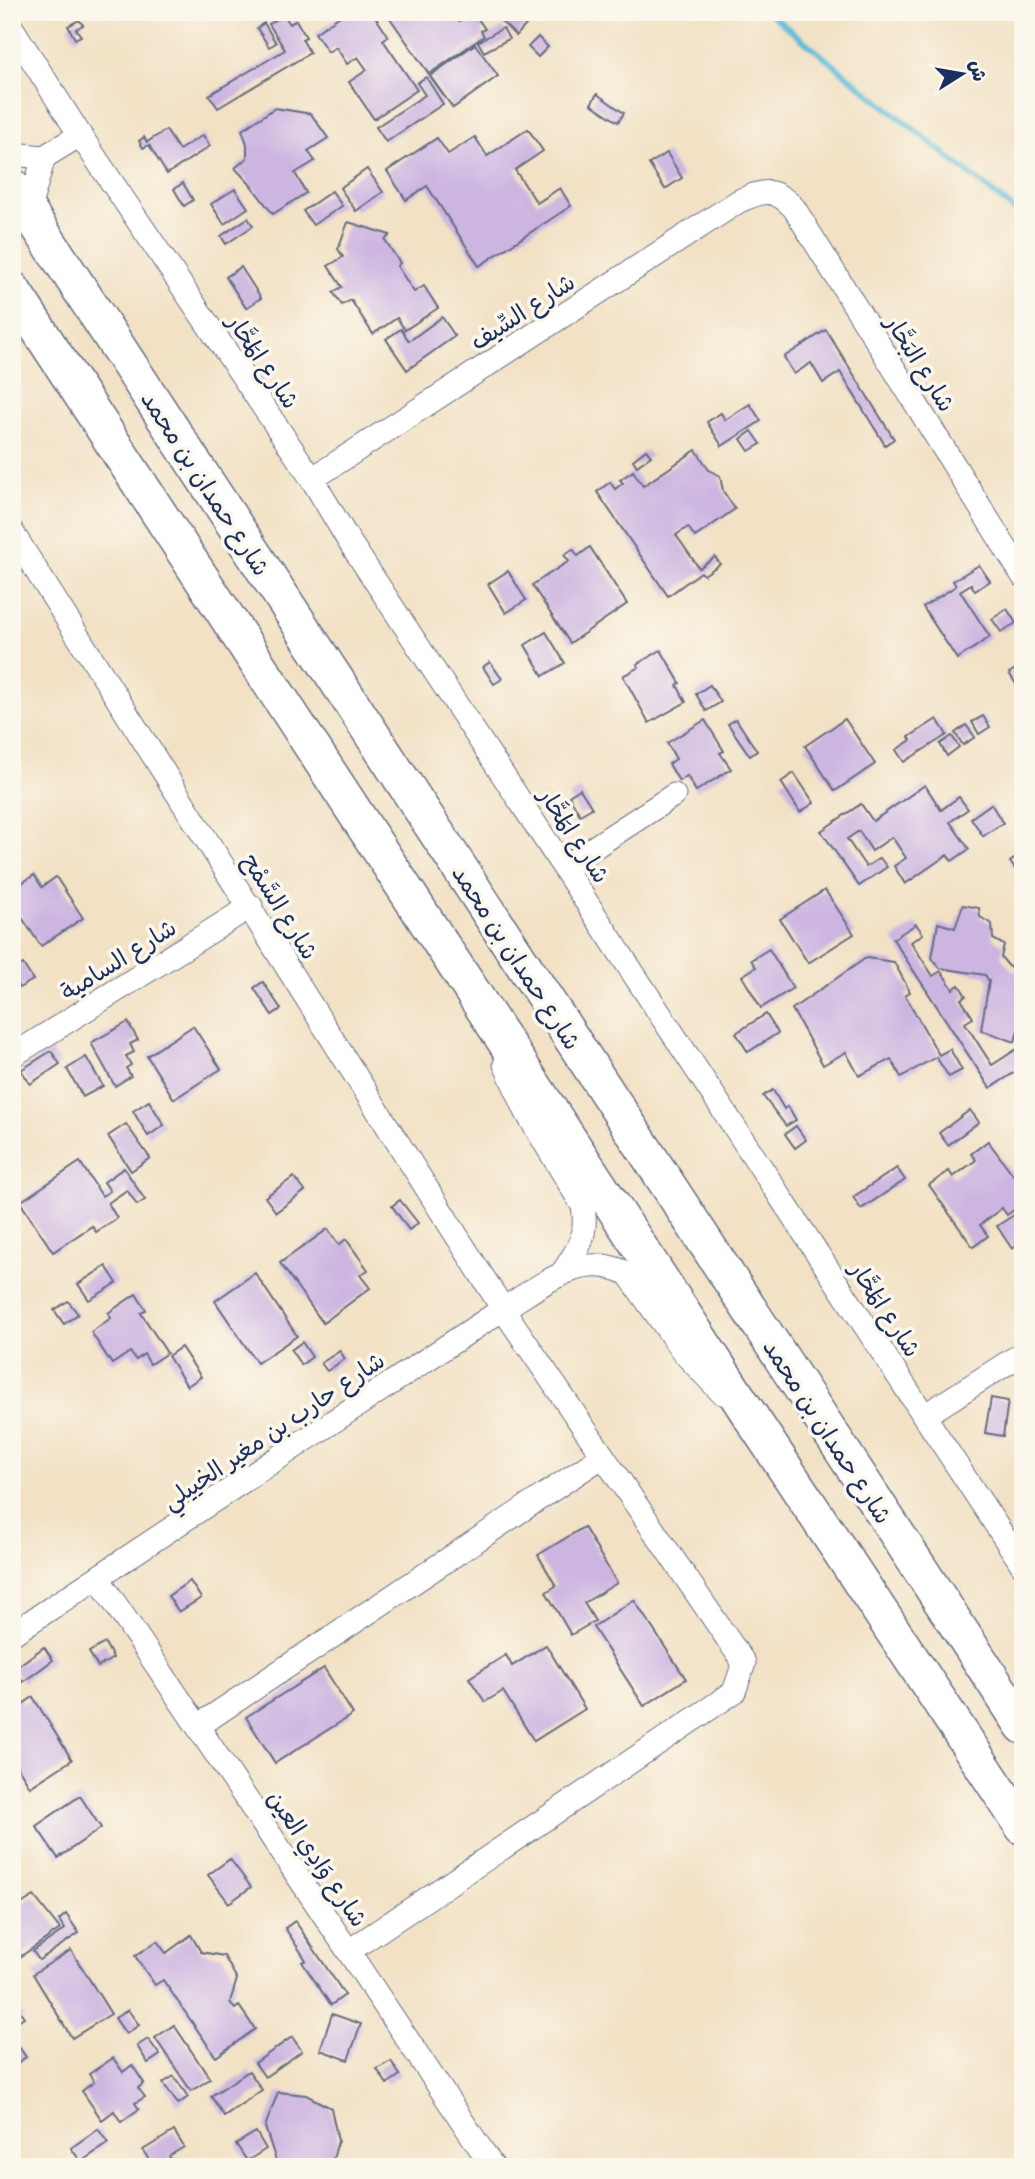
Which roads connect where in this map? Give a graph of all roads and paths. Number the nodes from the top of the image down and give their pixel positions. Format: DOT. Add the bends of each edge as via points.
graph roads {
  1 [pos="12,28"];
  2 [pos="80,135"];
  3 [pos="12,154"];
  4 [pos="44,157"];
  5 [pos="763,192"];
  6 [pos="20,199"];
  7 [pos="12,289"];
  8 [pos="312,479"];
  9 [pos="12,532"];
  10 [pos="1023,576"];
  11 [pos="674,795"];
  12 [pos="564,867"];
  13 [pos="251,906"];
  14 [pos="489,1018"];
  15 [pos="12,1056"];
  16 [pos="564,1272"];
  17 [pos="503,1309"];
  18 [pos="1023,1353"];
  19 [pos="749,1414"];
  20 [pos="924,1416"];
  21 [pos="603,1456"];
  22 [pos="1023,1566"];
  23 [pos="98,1578"];
  24 [pos="12,1634"];
  25 [pos="198,1726"];
  26 [pos="1023,1726"];
  27 [pos="1023,1827"];
  28 [pos="349,1951"];
  29 [pos="494,2167"];
  1 -- 2 [label="street, شارع المَحَّار"];
  2 -- 4 [label="street"];
  2 -- 8 [label="street, شارع المَحَّار"];
  3 -- 4 [label="street"];
  4 -- 6 [label="street"];
  5 -- 8 [label="street, شارع السِّيف" via="739,201"];
  5 -- 10 [label="street, شارع البَحَّار" via="776,194 794,208"];
  6 -- 26 [label="main road, شارع حمدان بن محمد"];
  7 -- 14 [label="main road"];
  8 -- 12 [label="street, شارع المَحَّار"];
  9 -- 13 [label="street, شارع السَّمْح"];
  11 -- 12 [label="street"];
  12 -- 20 [label="street, شارع المَحَّار"];
  13 -- 15 [label="street, شارع السامية"];
  13 -- 17 [label="street, شارع السَّمْح"];
  14 -- 16 [label="street, شارع حارب بن مغير الخييلي" via="527,1113 583,1206 583,1239"];
  14 -- 19 [label="main road"];
  16 -- 17 [label="street, شارع حارب بن مغير الخييلي"];
  16 -- 19 [label="street, شارع حارب بن مغير الخييلي" via="600,1264 628,1274 684,1353"];
  17 -- 21 [label="street, شارع السَّمْح"];
  17 -- 23 [label="street, شارع حارب بن مغير الخييلي"];
  18 -- 20 [label="street"];
  19 -- 27 [label="main road"];
  20 -- 22 [label="street, شارع المَحَّار"];
  21 -- 25 [label="street"];
  21 -- 28 [label="street, شارع السَّمْح" via="744,1663 734,1692"];
  23 -- 24 [label="street, شارع حارب بن مغير الخييلي"];
  23 -- 25 [label="street, شارع وَادِي العين"];
  25 -- 28 [label="street, شارع وَادِي العين"];
  28 -- 29 [label="street, شارع وَادِي العين"];
}
